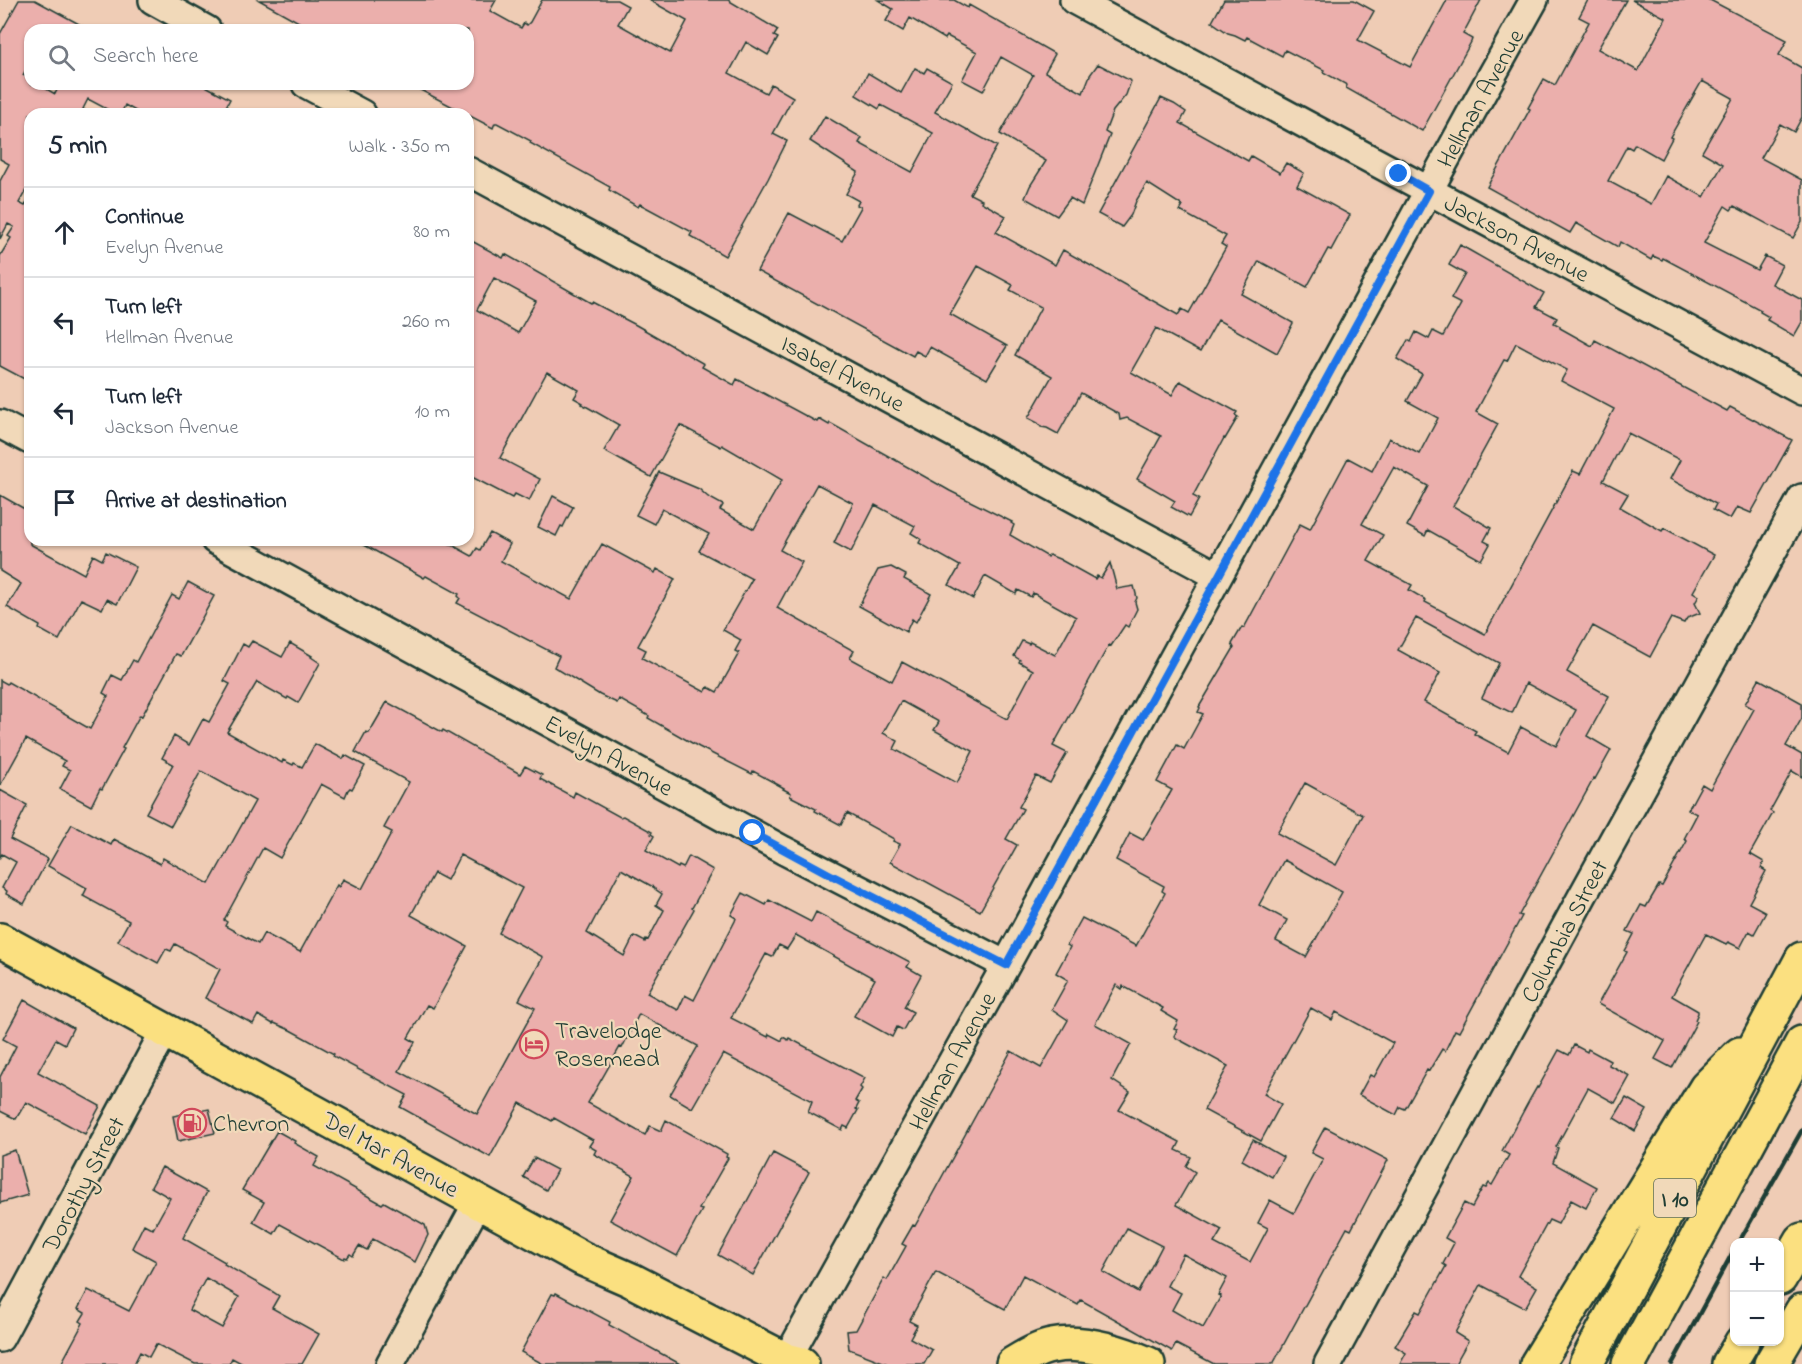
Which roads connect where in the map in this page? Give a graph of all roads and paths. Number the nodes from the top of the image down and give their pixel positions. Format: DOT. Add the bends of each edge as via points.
graph roads {
  1 [pos="153,0"];
  2 [pos="1074,0"];
  3 [pos="1534,0"];
  4 [pos="196,24"];
  5 [pos="317,90"];
  6 [pos="351,108"];
  7 [pos="474,174"];
  8 [pos="1429,191"];
  9 [pos="1802,391"];
  10 [pos="0,424"];
  11 [pos="24,437"];
  12 [pos="1802,498"];
  13 [pos="226,546"];
  14 [pos="1218,576"];
  15 [pos="0,940"];
  16 [pos="1802,959"];
  17 [pos="1006,965"];
  18 [pos="165,1030"];
  19 [pos="1763,1031"];
  20 [pos="1802,1043"];
  21 [pos="478,1202"];
  22 [pos="1802,1240"];
  23 [pos="1784,1270"];
  24 [pos="1802,1311"];
  25 [pos="0,1338"];
  26 [pos="1739,1346"];
  27 [pos="790,1363"];
  28 [pos="390,1364"];
  29 [pos="1013,1364"];
  30 [pos="1148,1364"];
  31 [pos="1328,1364"];
  32 [pos="1537,1364"];
  33 [pos="1586,1364"];
  34 [pos="1629,1364"];
  35 [pos="1730,1364"];
  36 [pos="1772,1364"];
  1 -- 4 [label="street"];
  2 -- 8 [label="street, Jackson Avenue"];
  3 -- 8 [label="street, Hellman Avenue"];
  5 -- 6 [label="street"];
  7 -- 14 [label="street, Isabel Avenue"];
  8 -- 9 [label="street, Jackson Avenue"];
  8 -- 14 [label="street, Hellman Avenue"];
  10 -- 11 [label="street"];
  12 -- 31 [label="street, Columbia Street"];
  13 -- 17 [label="street, Evelyn Avenue" via="792,855"];
  14 -- 17 [label="street, Hellman Avenue"];
  15 -- 18 [label="main road, Del Mar Avenue"];
  16 -- 19 [label="main road, I 10"];
  17 -- 27 [label="street, Hellman Avenue"];
  18 -- 21 [label="main road, Del Mar Avenue"];
  18 -- 25 [label="street, Dorothy Street"];
  19 -- 32 [label="main road" via="1706,1088"];
  19 -- 33 [label="main road, I 10"];
  20 -- 34 [label="main road"];
  21 -- 27 [label="main road, Del Mar Avenue"];
  21 -- 28 [label="street"];
  22 -- 23 [label="main road"];
  24 -- 36 [label="main road"];
  26 -- 35 [label="main road"];
  29 -- 30 [label="main road" via="1050,1346 1080,1344"];
}
